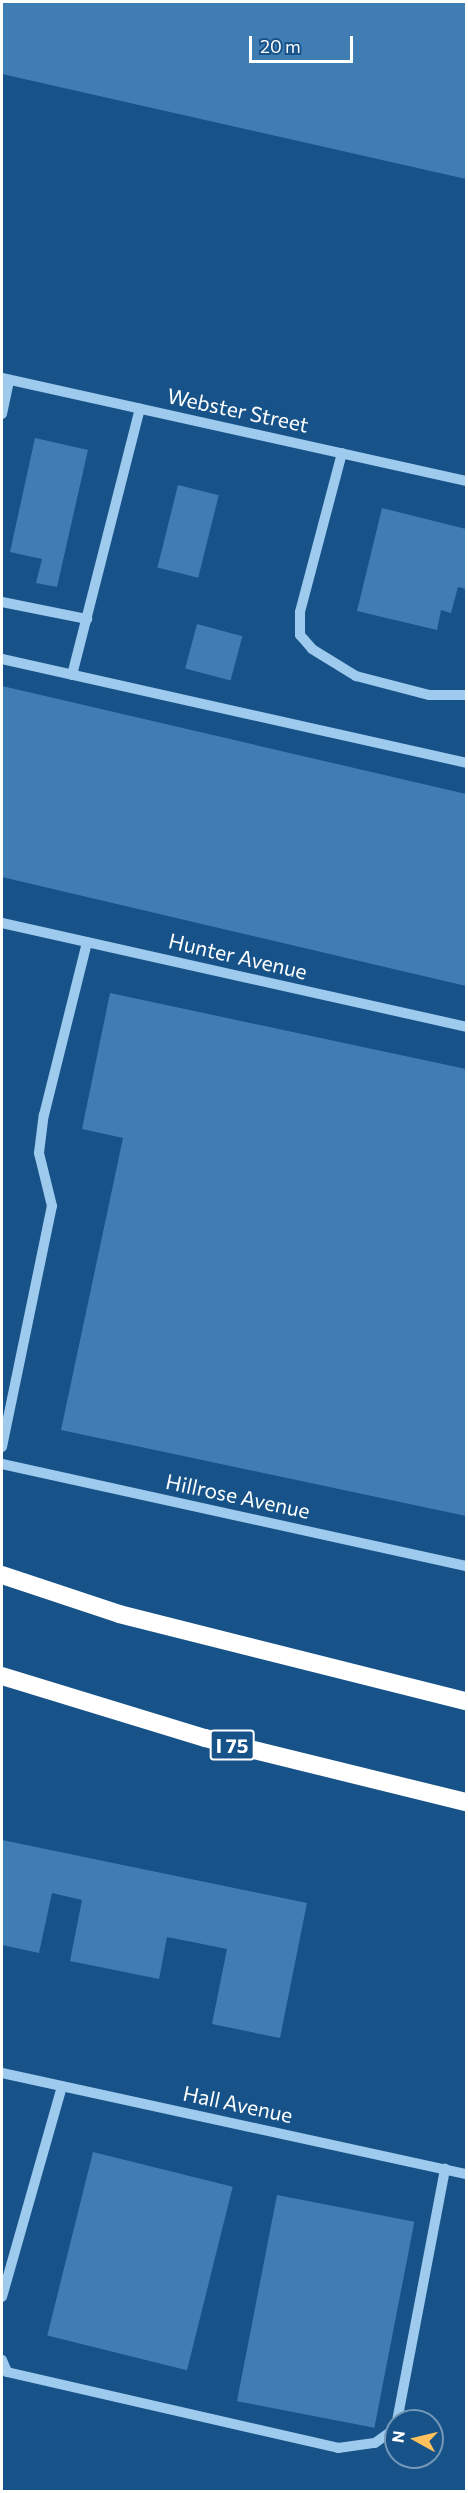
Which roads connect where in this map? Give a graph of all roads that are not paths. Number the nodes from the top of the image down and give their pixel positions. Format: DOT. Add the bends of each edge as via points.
graph roads {
  1 [pos="5,379"];
  2 [pos="140,409"];
  3 [pos="2,414"];
  4 [pos="342,453"];
  5 [pos="466,481"];
  6 [pos="2,603"];
  7 [pos="87,619"];
  8 [pos="2,659"];
  9 [pos="72,675"];
  10 [pos="466,695"];
  11 [pos="466,763"];
  12 [pos="2,923"];
  13 [pos="87,942"];
  14 [pos="466,1028"];
  15 [pos="2,1447"];
  16 [pos="2,1464"];
  17 [pos="466,1566"];
  18 [pos="2,1575"];
  19 [pos="2,1676"];
  20 [pos="466,1701"];
  21 [pos="466,1802"];
  22 [pos="2,2073"];
  23 [pos="62,2086"];
  24 [pos="445,2169"];
  25 [pos="466,2174"];
  26 [pos="2,2297"];
  27 [pos="2,2360"];
  28 [pos="399,2409"];
  29 [pos="384,2437"];
  1 -- 2 [label="street, Webster Street"];
  1 -- 3 [label="street"];
  2 -- 4 [label="street, Webster Street"];
  2 -- 7 [label="street"];
  4 -- 5 [label="street, Webster Street"];
  4 -- 10 [label="street" via="300,612 300,635 312,649 356,676 429,695"];
  6 -- 7 [label="street"];
  7 -- 9 [label="street"];
  8 -- 9 [label="street"];
  9 -- 11 [label="street"];
  12 -- 13 [label="street, Hunter Avenue"];
  13 -- 14 [label="street, Hunter Avenue"];
  13 -- 15 [label="street" via="44,1115 39,1153 52,1206"];
  16 -- 17 [label="street, Hillrose Avenue"];
  18 -- 20 [label="highway" via="119,1614"];
  19 -- 21 [label="highway, I 75" via="205,1738"];
  22 -- 23 [label="street, Hall Avenue"];
  23 -- 24 [label="street, Hall Avenue"];
  23 -- 26 [label="street"];
  24 -- 25 [label="street, Hall Avenue"];
  24 -- 28 [label="street"];
  27 -- 29 [label="street" via="7,2372 338,2448 375,2443"];
}
